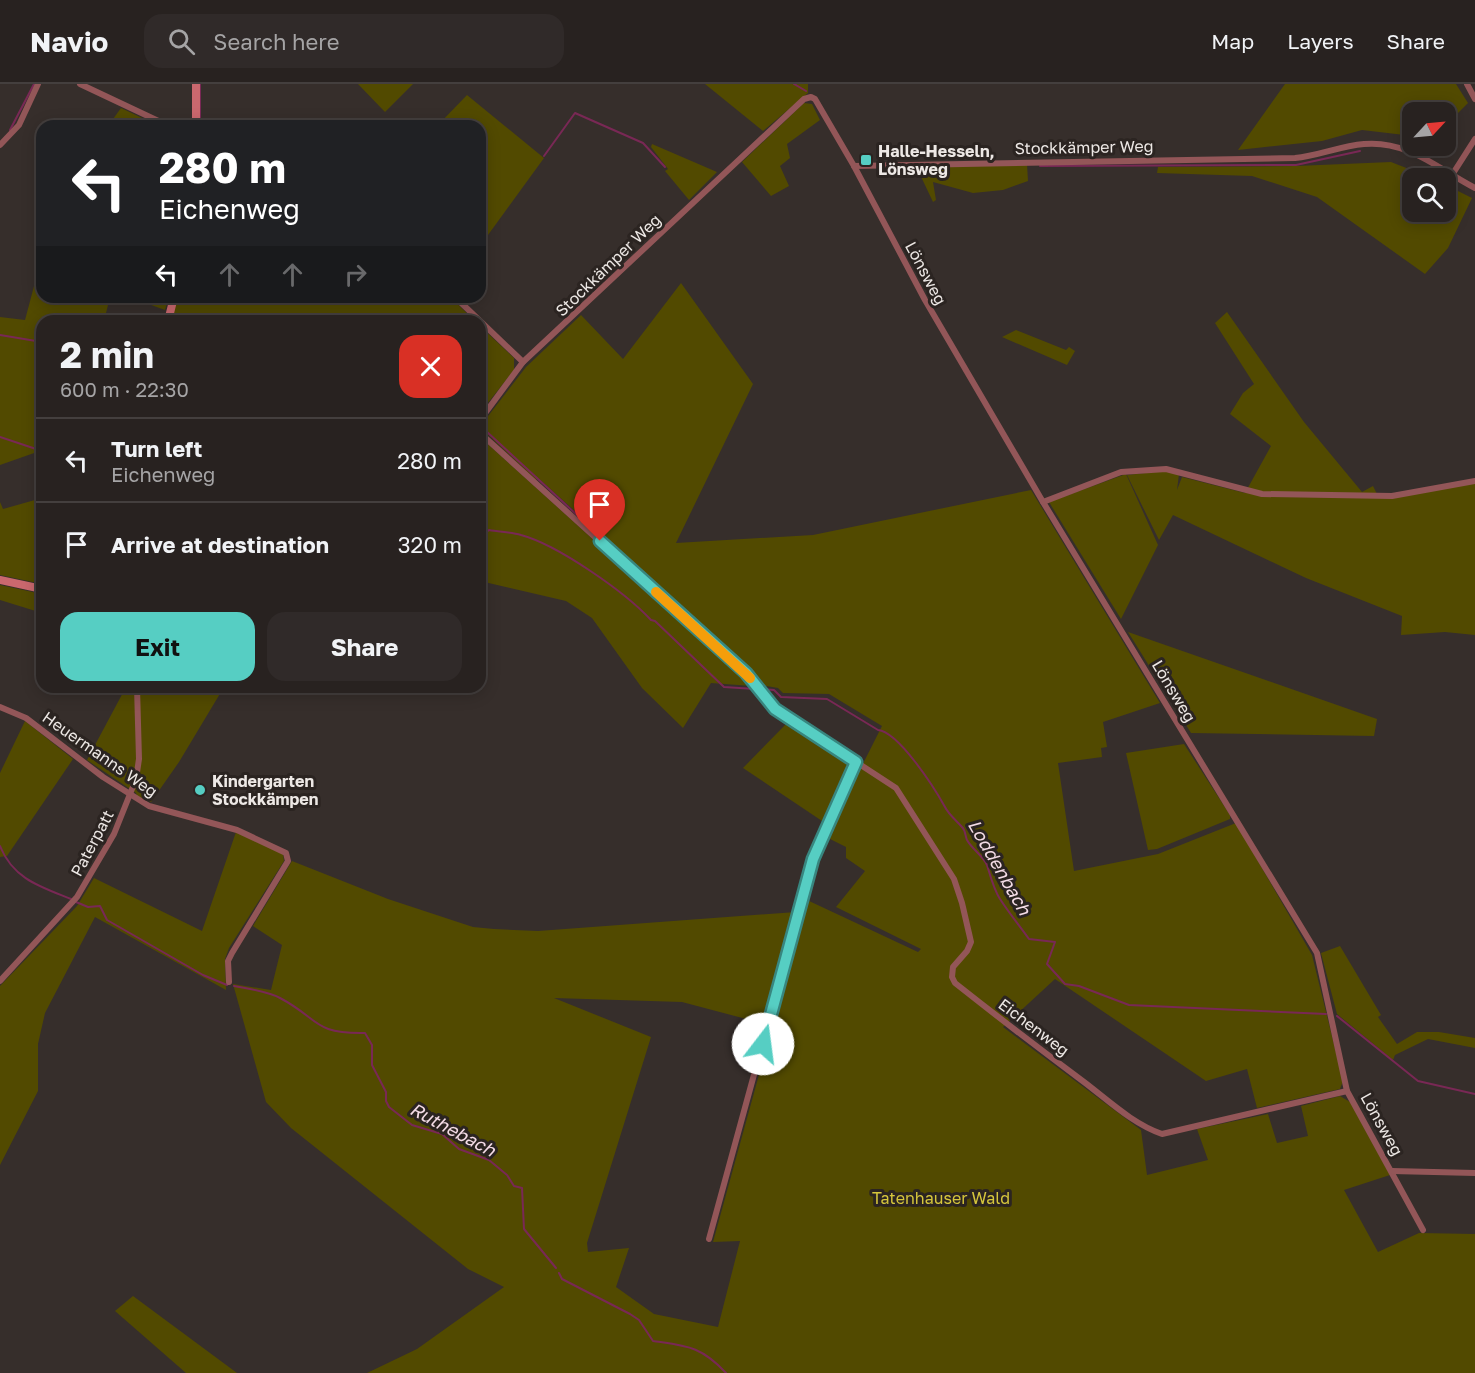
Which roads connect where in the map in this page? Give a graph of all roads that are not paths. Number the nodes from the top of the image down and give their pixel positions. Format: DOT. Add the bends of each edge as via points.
graph roads {
  1 [pos="38,84"];
  2 [pos="81,84"];
  3 [pos="196,84"];
  4 [pos="1467,84"];
  5 [pos="1475,99"];
  6 [pos="156,120"];
  7 [pos="196,120"];
  8 [pos="1475,139"];
  9 [pos="0,145"];
  10 [pos="854,166"];
  11 [pos="1440,168"];
  12 [pos="1456,169"];
  13 [pos="1456,177"];
  14 [pos="1475,188"];
  15 [pos="461,303"];
  16 [pos="474,315"];
  17 [pos="486,326"];
  18 [pos="524,362"];
  19 [pos="486,412"];
  20 [pos="486,438"];
  21 [pos="1475,481"];
  22 [pos="1043,502"];
  23 [pos="0,580"];
  24 [pos="36,588"];
  25 [pos="137,693"];
  26 [pos="0,706"];
  27 [pos="856,762"];
  28 [pos="131,796"];
  29 [pos="0,981"];
  30 [pos="229,982"];
  31 [pos="1347,1091"];
  32 [pos="1392,1171"];
  33 [pos="1475,1173"];
  34 [pos="1423,1230"];
  35 [pos="709,1239"];
  1 -- 9 [label="street" via="19,125"];
  2 -- 6 [label="street"];
  3 -- 7 [label="street"];
  4 -- 5 [label="street"];
  8 -- 12 [label="street"];
  10 -- 11 [label="street, Stockkämper Weg" via="1295,158 1365,144 1398,147"];
  10 -- 18 [label="street, Stockkämper Weg" via="814,99 804,99"];
  10 -- 22 [label="street, Lönsweg" via="925,300"];
  13 -- 14 [label="street, Stockkämper Weg"];
  15 -- 16 [label="street"];
  17 -- 18 [label="street"];
  18 -- 19 [label="street"];
  20 -- 27 [label="street, Eichenweg" via="746,673 775,709"];
  21 -- 22 [label="street" via="1392,496 1262,494 1166,469 1120,472"];
  22 -- 31 [label="street, Lönsweg" via="1317,953"];
  23 -- 24 [label="street"];
  25 -- 28 [label="street, Paterpatt" via="139,759"];
  26 -- 28 [label="street, Heuermanns Weg" via="26,718"];
  27 -- 31 [label="street, Eichenweg" via="896,788 954,879 971,942 953,967 955,983 1150,1130 1162,1134"];
  27 -- 35 [label="street" via="813,859"];
  28 -- 29 [label="street, Paterpatt" via="114,834 71,906"];
  28 -- 30 [label="street, Heuermanns Weg" via="163,812 237,830 288,856 228,961"];
  31 -- 32 [label="street, Lönsweg"];
  32 -- 33 [label="street, Lönsweg"];
  32 -- 34 [label="street"];
}
